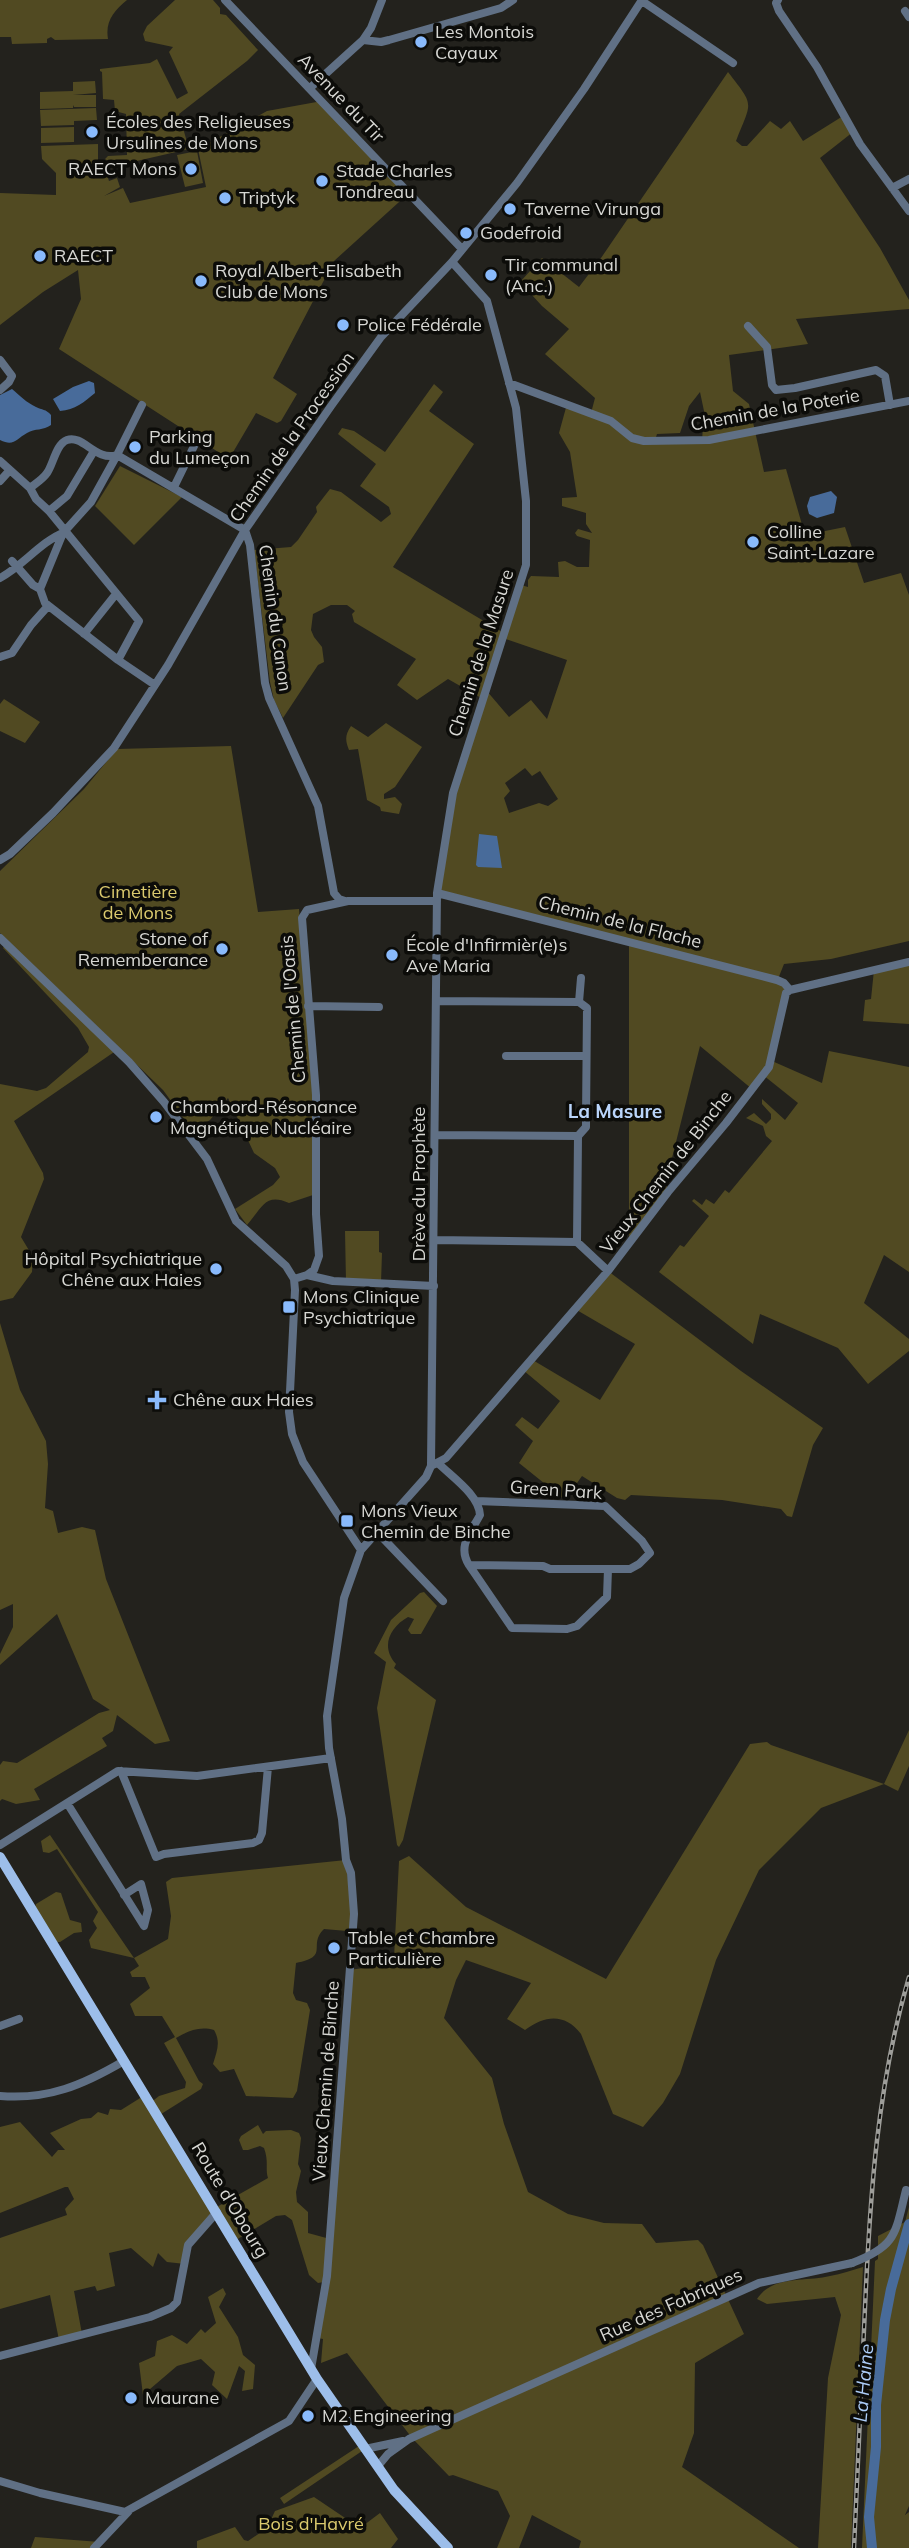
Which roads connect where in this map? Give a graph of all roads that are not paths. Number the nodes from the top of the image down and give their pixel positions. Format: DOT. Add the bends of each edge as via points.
graph roads {
  1 [pos="225,0"];
  2 [pos="382,0"];
  3 [pos="513,0"];
  4 [pos="642,0"];
  5 [pos="776,1"];
  6 [pos="363,40"];
  7 [pos="733,63"];
  8 [pos="310,88"];
  9 [pos="909,179"];
  10 [pos="891,188"];
  11 [pos="909,211"];
  12 [pos="462,249"];
  13 [pos="452,262"];
  14 [pos="748,326"];
  15 [pos="0,360"];
  16 [pos="509,383"];
  17 [pos="0,390"];
  18 [pos="909,401"];
  19 [pos="142,405"];
  20 [pos="890,405"];
  21 [pos="197,440"];
  22 [pos="94,451"];
  23 [pos="117,455"];
  24 [pos="0,461"];
  25 [pos="9,471"];
  26 [pos="0,481"];
  27 [pos="174,487"];
  28 [pos="30,488"];
  29 [pos="49,511"];
  30 [pos="245,530"];
  31 [pos="65,532"];
  32 [pos="15,564"];
  33 [pos="0,578"];
  34 [pos="40,589"];
  35 [pos="116,594"];
  36 [pos="48,606"];
  37 [pos="84,634"];
  38 [pos="0,657"];
  39 [pos="118,660"];
  40 [pos="155,685"];
  41 [pos="0,860"];
  42 [pos="437,897"];
  43 [pos="348,901"];
  44 [pos="0,938"];
  45 [pos="909,962"];
  46 [pos="581,978"];
  47 [pos="790,990"];
  48 [pos="436,1001"];
  49 [pos="579,1003"];
  50 [pos="309,1006"];
  51 [pos="379,1007"];
  52 [pos="506,1056"];
  53 [pos="586,1056"];
  54 [pos="435,1135"];
  55 [pos="578,1136"];
  56 [pos="434,1240"];
  57 [pos="577,1242"];
  58 [pos="608,1271"];
  59 [pos="307,1275"];
  60 [pos="294,1279"];
  61 [pos="433,1286"];
  62 [pos="454,1449"];
  63 [pos="432,1451"];
  64 [pos="435,1465"];
  65 [pos="476,1501"];
  66 [pos="377,1532"];
  67 [pos="361,1550"];
  68 [pos="469,1565"];
  69 [pos="608,1569"];
  70 [pos="443,1601"];
  71 [pos="331,1758"];
  72 [pos="268,1767"];
  73 [pos="121,1771"];
  74 [pos="67,1802"];
  75 [pos="0,1845"];
  76 [pos="0,1857"];
  77 [pos="124,1895"];
  78 [pos="19,2019"];
  79 [pos="0,2026"];
  80 [pos="124,2061"];
  81 [pos="0,2096"];
  82 [pos="909,2180"];
  83 [pos="217,2211"];
  84 [pos="317,2338"];
  85 [pos="299,2349"];
  86 [pos="0,2356"];
  87 [pos="314,2374"];
  88 [pos="410,2439"];
  89 [pos="365,2449"];
  90 [pos="378,2466"];
  91 [pos="0,2481"];
  92 [pos="131,2510"];
  93 [pos="94,2548"];
  94 [pos="448,2548"];
  1 -- 8 [label="street, Avenue du Tir"];
  2 -- 6 [label="street"];
  3 -- 6 [label="street" via="501,8 389,40"];
  4 -- 7 [label="street"];
  4 -- 12 [label="street, Chemin de la Procession" via="538,155"];
  5 -- 10 [label="street"];
  6 -- 8 [label="street"];
  8 -- 12 [label="street, Avenue du Tir"];
  9 -- 10 [label="street"];
  10 -- 11 [label="street"];
  12 -- 13 [label="street, Chemin de la Procession"];
  13 -- 16 [label="street, Chemin de la Masure" via="487,301"];
  13 -- 30 [label="street, Chemin de la Procession" via="381,337"];
  14 -- 20 [label="street, Chemin de la Poterie" via="767,347 776,390 876,370 885,376"];
  15 -- 17 [label="street" via="12,376"];
  16 -- 20 [label="street, Chemin de la Poterie" via="611,421 632,438 644,440 709,440"];
  16 -- 42 [label="street, Chemin de la Masure" via="524,467 525,571 453,793"];
  18 -- 20 [label="street, Chemin de la Poterie"];
  19 -- 23 [label="street"];
  21 -- 27 [label="street"];
  22 -- 23 [label="street" via="109,458"];
  22 -- 28 [label="street" via="75,439 67,440 46,474"];
  22 -- 29 [label="street" via="67,496"];
  23 -- 27 [label="street"];
  23 -- 31 [label="street" via="91,502"];
  24 -- 25 [label="street"];
  25 -- 26 [label="street"];
  25 -- 28 [label="street"];
  27 -- 30 [label="street"];
  28 -- 29 [label="street"];
  29 -- 31 [label="street"];
  30 -- 40 [label="street, Chemin de la Procession"];
  30 -- 43 [label="street, Chemin du Canon" via="269,698 318,806 334,893"];
  31 -- 32 [label="street"];
  31 -- 34 [label="street"];
  31 -- 35 [label="street"];
  32 -- 33 [label="street"];
  32 -- 34 [label="street"];
  34 -- 36 [label="street"];
  35 -- 37 [label="street"];
  35 -- 39 [label="street" via="139,624"];
  36 -- 37 [label="street"];
  36 -- 38 [label="street" via="12,653"];
  37 -- 39 [label="street"];
  39 -- 40 [label="street"];
  40 -- 41 [label="street, Chemin de la Procession" via="99,766"];
  42 -- 43 [label="street, Chemin de l'Oasis"];
  42 -- 47 [label="street, Chemin de la Flache" via="777,980"];
  42 -- 48 [label="street, Drève du Prophète"];
  43 -- 50 [label="street, Chemin de l'Oasis" via="311,909 302,918"];
  44 -- 60 [label="street" via="139,1072 207,1159 236,1220"];
  45 -- 47 [label="street"];
  46 -- 49 [label="street"];
  47 -- 58 [label="street, Vieux Chemin de Binche" via="782,1004 769,1067"];
  48 -- 49 [label="street"];
  48 -- 54 [label="street, Drève du Prophète"];
  49 -- 53 [label="street" via="587,1008"];
  50 -- 51 [label="street"];
  50 -- 59 [label="street, Chemin de l'Oasis" via="319,1256"];
  52 -- 53 [label="street"];
  53 -- 55 [label="street" via="586,1127"];
  54 -- 55 [label="street"];
  54 -- 56 [label="street, Drève du Prophète"];
  55 -- 57 [label="street"];
  56 -- 57 [label="street"];
  56 -- 61 [label="street, Drève du Prophète"];
  57 -- 58 [label="street"];
  58 -- 62 [label="street, Vieux Chemin de Binche"];
  59 -- 60 [label="street"];
  59 -- 61 [label="street" via="333,1282"];
  60 -- 67 [label="street" via="292,1434 303,1462"];
  61 -- 63 [label="street, Drève du Prophète"];
  62 -- 63 [label="street"];
  62 -- 64 [label="street, Vieux Chemin de Binche"];
  63 -- 64 [label="street, Drève du Prophète"];
  64 -- 65 [label="street"];
  64 -- 66 [label="street, Vieux Chemin de Binche"];
  65 -- 68 [label="street" via="480,1515 464,1549"];
  65 -- 69 [label="street, Green Park" via="605,1506 650,1553 635,1567"];
  66 -- 67 [label="street, Vieux Chemin de Binche"];
  66 -- 70 [label="street"];
  67 -- 71 [label="street, Vieux Chemin de Binche" via="344,1598 330,1682"];
  68 -- 69 [label="street, Green Park"];
  68 -- 69 [label="street" via="509,1625 521,1629 577,1626 607,1597"];
  71 -- 72 [label="street"];
  71 -- 84 [label="street, Vieux Chemin de Binche" via="354,1914 327,2276"];
  72 -- 73 [label="street" via="197,1776"];
  72 -- 73 [label="street" via="259,1840 156,1857"];
  73 -- 74 [label="street"];
  74 -- 75 [label="street"];
  74 -- 77 [label="street"];
  76 -- 80 [label="main road, Route d'Obourg"];
  77 -- 77 [label="street" via="131,1906 144,1926 148,1910 141,1884"];
  78 -- 79 [label="street"];
  80 -- 81 [label="street" via="91,2081 43,2096"];
  80 -- 83 [label="main road, Route d'Obourg"];
  82 -- 88 [label="street, Rue des Fabriques, bridge" via="895,2232 877,2252 852,2263 759,2283"];
  83 -- 85 [label="main road, Route d'Obourg"];
  83 -- 86 [label="street" via="188,2245 179,2297 171,2308"];
  84 -- 85 [label="street"];
  84 -- 87 [label="street, Vieux Chemin de Binche"];
  85 -- 87 [label="main road, Route d'Obourg"];
  87 -- 89 [label="main road, Route d'Obourg"];
  87 -- 92 [label="street, Vieux Chemin de Binche" via="289,2421"];
  88 -- 89 [label="street, Rue des Fabriques"];
  88 -- 90 [label="street, Rue des Fabriques"];
  89 -- 90 [label="main road, Route d'Obourg"];
  90 -- 94 [label="main road, Route d'Obourg" via="405,2504"];
  91 -- 92 [label="street" via="121,2512"];
  92 -- 93 [label="street, Vieux Chemin de Binche"];
}
